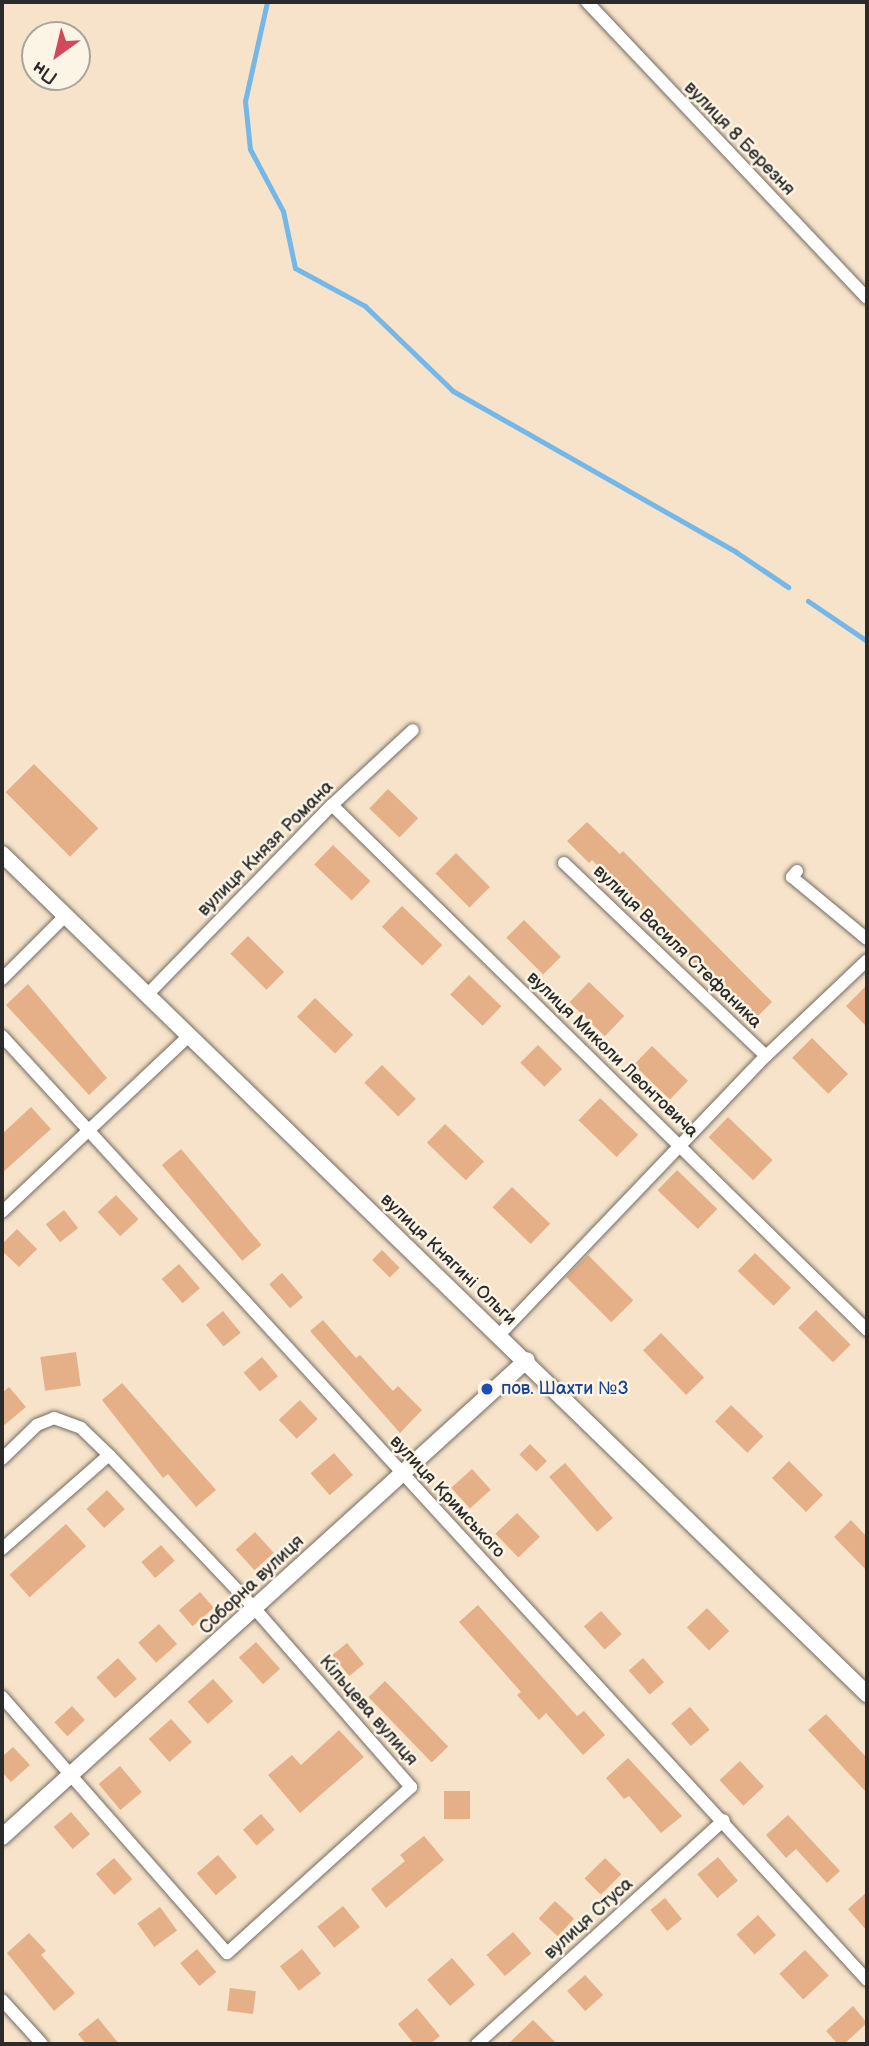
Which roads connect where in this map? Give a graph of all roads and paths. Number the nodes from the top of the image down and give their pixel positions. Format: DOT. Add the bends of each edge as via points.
graph roads {
  1 [pos="587,2"];
  2 [pos="867,298"];
  3 [pos="413,730"];
  4 [pos="332,805"];
  5 [pos="2,854"];
  6 [pos="564,863"];
  7 [pos="797,871"];
  8 [pos="66,915"];
  9 [pos="867,939"];
  10 [pos="867,960"];
  11 [pos="2,979"];
  12 [pos="147,995"];
  13 [pos="2,1035"];
  14 [pos="190,1035"];
  15 [pos="766,1056"];
  16 [pos="92,1130"];
  17 [pos="680,1147"];
  18 [pos="2,1212"];
  19 [pos="867,1330"];
  20 [pos="498,1336"];
  21 [pos="527,1360"];
  22 [pos="109,1455"];
  23 [pos="2,1459"];
  24 [pos="401,1473"];
  25 [pos="2,1549"];
  26 [pos="255,1609"];
  27 [pos="867,1695"];
  28 [pos="2,1696"];
  29 [pos="72,1775"];
  30 [pos="724,1820"];
  31 [pos="2,1837"];
  32 [pos="867,1980"];
  33 [pos="2,2000"];
  34 [pos="484,2042"];
  35 [pos="42,2044"];
  1 -- 2 [label="street, вулиця 8 Березня"];
  3 -- 4 [label="street, вулиця Князя Романа"];
  4 -- 12 [label="street, вулиця Князя Романа"];
  4 -- 17 [label="street, вулиця Миколи Леонтовича"];
  5 -- 8 [label="street, вулиця Княгині Ольги"];
  6 -- 15 [label="street, вулиця Василя Стефаника"];
  7 -- 9 [label="street" via="792,877"];
  8 -- 11 [label="street"];
  8 -- 12 [label="street, вулиця Княгині Ольги"];
  10 -- 15 [label="street"];
  12 -- 14 [label="street, вулиця Княгині Ольги"];
  13 -- 16 [label="street, вулиця Кримського"];
  14 -- 16 [label="street"];
  14 -- 20 [label="street, вулиця Княгині Ольги"];
  15 -- 17 [label="street"];
  16 -- 18 [label="street"];
  16 -- 24 [label="street, вулиця Кримського"];
  17 -- 19 [label="street, вулиця Миколи Леонтовича"];
  17 -- 20 [label="street"];
  20 -- 21 [label="street, вулиця Княгині Ольги"];
  21 -- 24 [label="street, Соборна вулиця"];
  21 -- 27 [label="street, вулиця Княгині Ольги"];
  22 -- 23 [label="street, Кільцева вулиця" via="81,1428 54,1418 37,1425"];
  22 -- 25 [label="street"];
  22 -- 26 [label="street, Кільцева вулиця"];
  24 -- 26 [label="street, Соборна вулиця"];
  24 -- 30 [label="street, вулиця Кримського"];
  26 -- 29 [label="street, Соборна вулиця"];
  26 -- 29 [label="street, Кільцева вулиця" via="411,1787 227,1953"];
  28 -- 29 [label="street, Кільцева вулиця"];
  29 -- 31 [label="street, Соборна вулиця"];
  30 -- 32 [label="street, вулиця Кримського"];
  30 -- 34 [label="street, вулиця Стуса"];
  33 -- 35 [label="street"];
}
